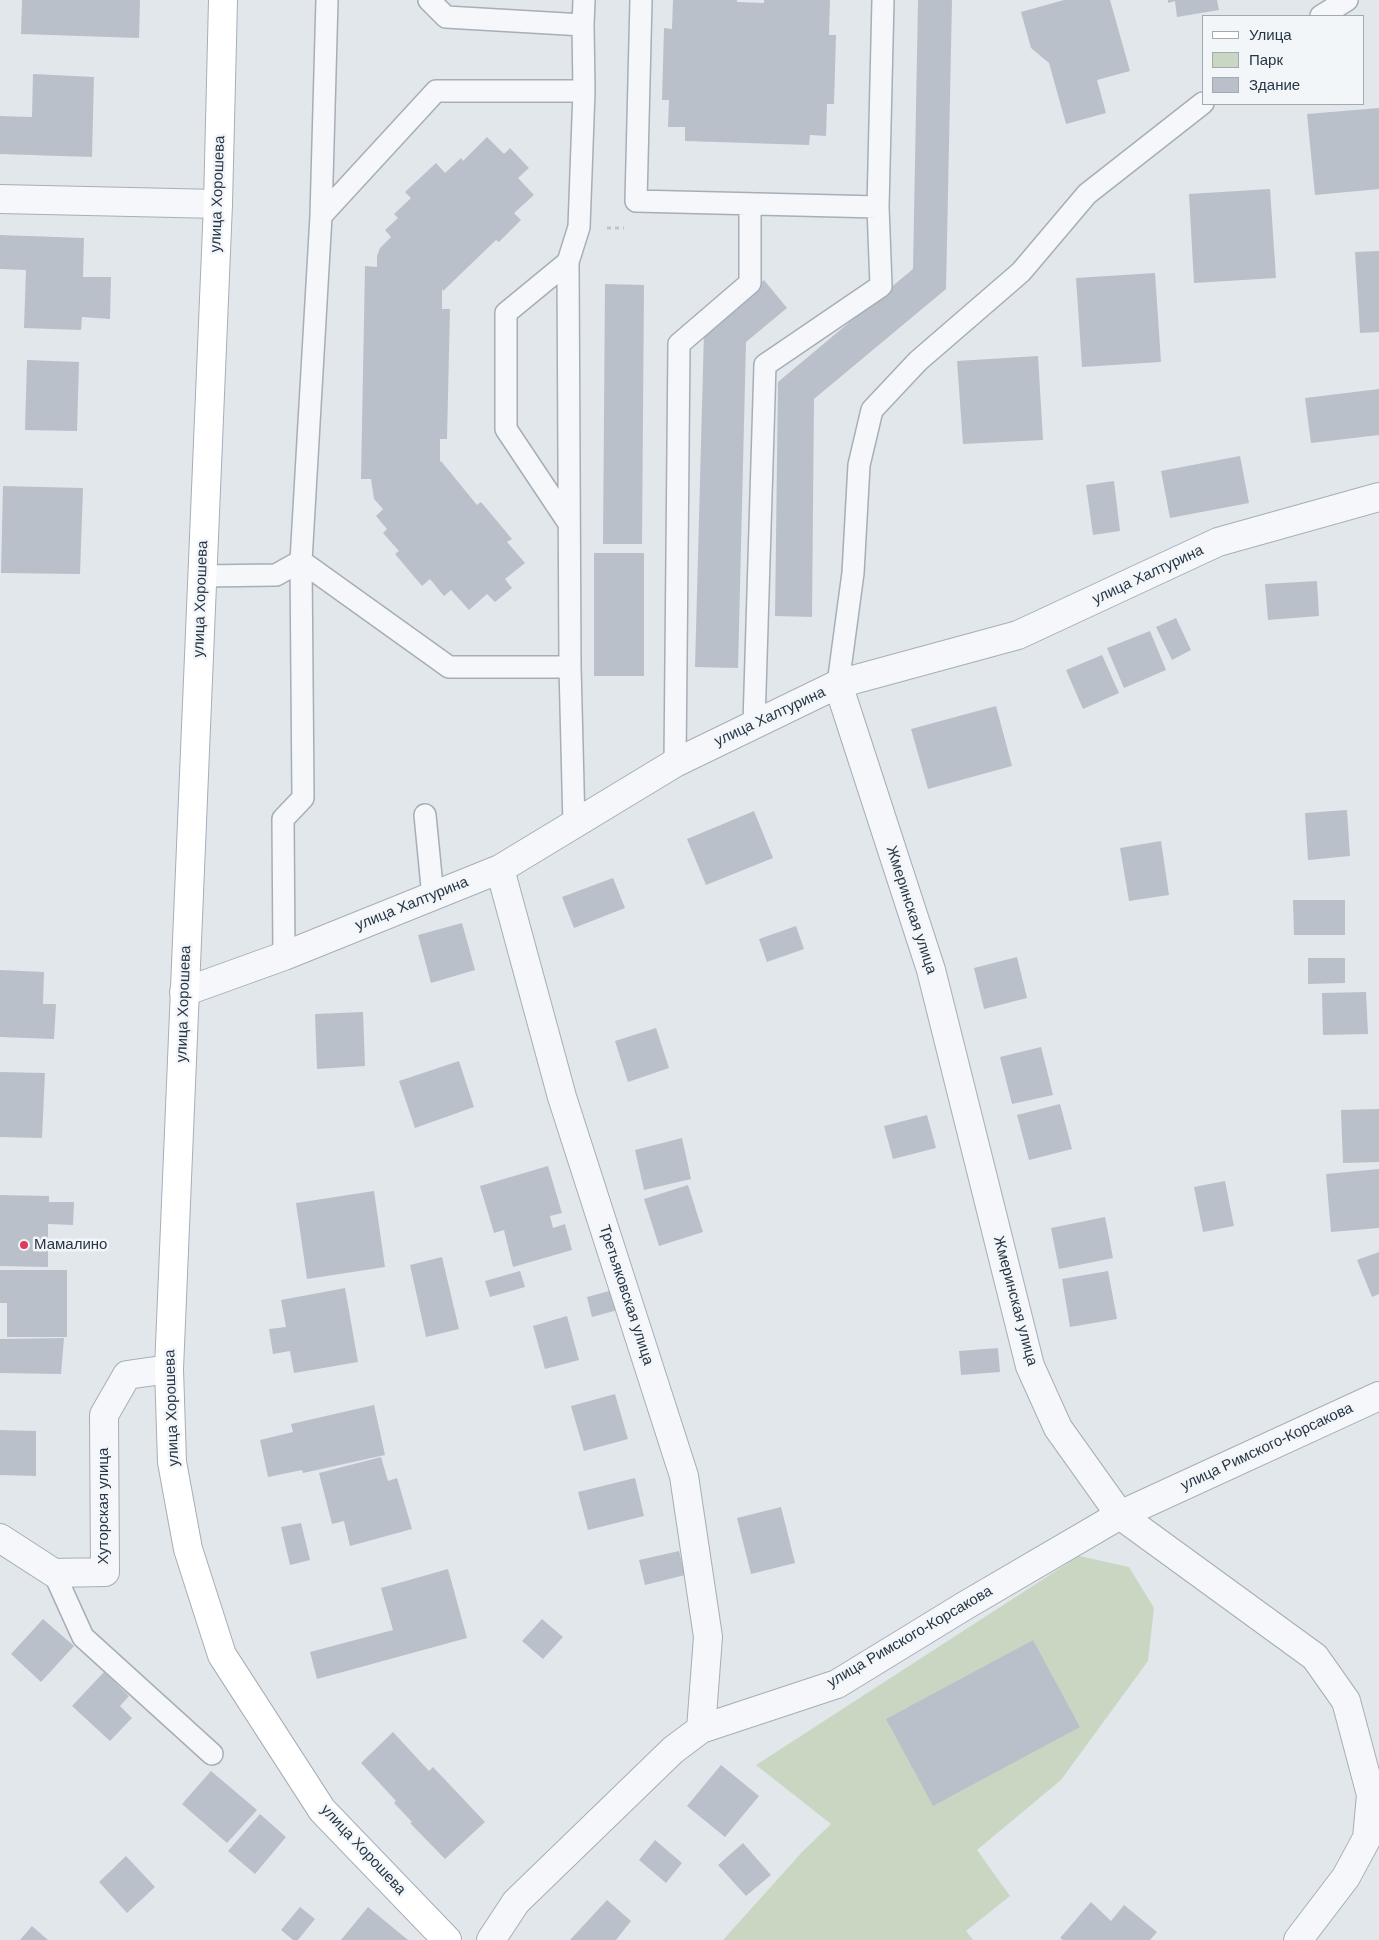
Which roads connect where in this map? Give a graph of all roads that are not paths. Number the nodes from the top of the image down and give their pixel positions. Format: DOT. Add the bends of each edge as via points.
graph roads {
  1 [pos="223,0"];
  2 [pos="327,0"];
  3 [pos="429,0"];
  4 [pos="584,0"];
  5 [pos="641,0"];
  6 [pos="883,0"];
  7 [pos="1347,0"];
  8 [pos="1323,15"];
  9 [pos="583,25"];
  10 [pos="584,91"];
  11 [pos="1202,104"];
  12 [pos="0,199"];
  13 [pos="218,204"];
  14 [pos="750,204"];
  15 [pos="878,207"];
  16 [pos="321,216"];
  17 [pos="568,262"];
  18 [pos="1379,497"];
  19 [pos="568,522"];
  20 [pos="300,561"];
  21 [pos="202,576"];
  22 [pos="570,668"];
  23 [pos="838,684"];
  24 [pos="754,723"];
  25 [pos="675,763"];
  26 [pos="425,815"];
  27 [pos="574,825"];
  28 [pos="500,869"];
  29 [pos="433,897"];
  30 [pos="284,956"];
  31 [pos="184,992"];
  32 [pos="169,1369"];
  33 [pos="1379,1396"];
  34 [pos="1120,1515"];
  35 [pos="0,1538"];
  36 [pos="54,1573"];
  37 [pos="701,1729"];
  38 [pos="212,1754"];
  39 [pos="1375,1796"];
  40 [pos="441,1933"];
  41 [pos="491,1940"];
  42 [pos="1298,1940"];
  1 -- 13 [label="main road, улица Хорошева"];
  2 -- 16 [label="lane"];
  3 -- 9 [label="lane" via="446,17"];
  4 -- 9 [label="lane"];
  5 -- 14 [label="lane" via="636,201"];
  6 -- 15 [label="lane"];
  7 -- 8 [label="lane"];
  9 -- 10 [label="lane"];
  10 -- 16 [label="lane" via="436,91"];
  10 -- 17 [label="lane" via="579,227"];
  11 -- 23 [label="lane" via="1086,194 1021,272 918,360 872,410 859,465 853,573"];
  12 -- 13 [label="street"];
  13 -- 21 [label="main road, улица Хорошева"];
  14 -- 15 [label="lane"];
  14 -- 25 [label="lane" via="750,283 679,344"];
  15 -- 24 [label="lane" via="881,286 764,365"];
  16 -- 20 [label="lane"];
  17 -- 19 [label="lane"];
  17 -- 19 [label="lane" via="506,312 506,429"];
  18 -- 23 [label="street, улица Халтурина" via="1218,542 1018,635"];
  19 -- 22 [label="lane"];
  20 -- 21 [label="lane" via="276,575"];
  20 -- 22 [label="lane" via="449,668"];
  20 -- 30 [label="lane" via="302,798 283,819"];
  21 -- 31 [label="main road, улица Хорошева"];
  22 -- 27 [label="lane"];
  23 -- 24 [label="street, улица Халтурина"];
  23 -- 34 [label="street, Жмеринская улица" via="931,970 1030,1366 1058,1428"];
  24 -- 25 [label="street, улица Халтурина"];
  25 -- 27 [label="street, улица Халтурина"];
  26 -- 29 [label="lane"];
  27 -- 28 [label="street, улица Халтурина"];
  28 -- 29 [label="street, улица Халтурина"];
  28 -- 37 [label="street, Третьяковская улица" via="562,1097 684,1476 708,1637"];
  29 -- 30 [label="street, улица Халтурина"];
  30 -- 31 [label="street, улица Халтурина"];
  31 -- 32 [label="main road, улица Хорошева"];
  32 -- 36 [label="street, Хуторская улица" via="127,1375 104,1415 105,1572"];
  32 -- 40 [label="main road, улица Хорошева" via="172,1462 188,1549 222,1655 322,1810"];
  33 -- 34 [label="street, улица Римского-Корсакова"];
  34 -- 37 [label="street, улица Римского-Корсакова" via="837,1684"];
  34 -- 39 [label="street, Жмеринская улица" via="1315,1657 1346,1701"];
  35 -- 36 [label="street"];
  36 -- 38 [label="lane" via="83,1638"];
  37 -- 41 [label="street, улица Римского-Корсакова" via="673,1750 516,1902"];
  39 -- 42 [label="street" via="1367,1838 1346,1877"];
}
